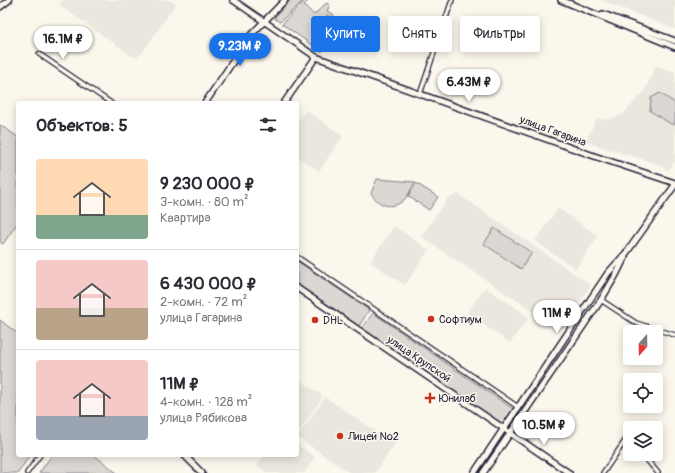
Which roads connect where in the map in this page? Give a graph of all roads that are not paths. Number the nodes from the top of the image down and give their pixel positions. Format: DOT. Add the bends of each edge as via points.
graph roads {
  1 [pos="9,0"];
  2 [pos="233,0"];
  3 [pos="285,0"];
  4 [pos="452,0"];
  5 [pos="561,0"];
  6 [pos="0,7"];
  7 [pos="264,22"];
  8 [pos="667,41"];
  9 [pos="675,41"];
  10 [pos="675,47"];
  11 [pos="39,54"];
  12 [pos="316,57"];
  13 [pos="420,94"];
  14 [pos="109,101"];
  15 [pos="206,101"];
  16 [pos="285,101"];
  17 [pos="675,184"];
  18 [pos="627,252"];
  19 [pos="299,258"];
  20 [pos="608,273"];
  21 [pos="614,279"];
  22 [pos="299,289"];
  23 [pos="601,300"];
  24 [pos="572,327"];
  25 [pos="579,331"];
  26 [pos="675,335"];
  27 [pos="518,407"];
  28 [pos="504,428"];
  29 [pos="510,433"];
  30 [pos="623,444"];
  31 [pos="39,457"];
  32 [pos="186,457"];
  33 [pos="648,461"];
  34 [pos="27,473"];
  35 [pos="202,473"];
  36 [pos="474,473"];
  37 [pos="483,473"];
  38 [pos="569,473"];
  39 [pos="603,473"];
  40 [pos="658,473"];
  1 -- 6 [label="street"];
  2 -- 7 [label="street, улица Гагарина"];
  3 -- 7 [label="street"];
  4 -- 13 [label="street"];
  5 -- 8 [label="street"];
  7 -- 12 [label="street, улица Гагарина"];
  7 -- 15 [label="street" via="250,36"];
  8 -- 9 [label="street"];
  8 -- 10 [label="street"];
  11 -- 14 [label="street"];
  12 -- 13 [label="street, улица Гагарина"];
  12 -- 16 [label="street"];
  13 -- 17 [label="street, улица Гагарина"];
  17 -- 18 [label="street"];
  18 -- 20 [label="street"];
  18 -- 21 [label="street"];
  19 -- 27 [label="street, улица Крупской"];
  20 -- 21 [label="street" via="613,275"];
  20 -- 24 [label="street"];
  21 -- 23 [label="street"];
  22 -- 28 [label="street, улица Крупской"];
  23 -- 25 [label="street"];
  23 -- 26 [label="street" via="636,323"];
  24 -- 25 [label="street"];
  24 -- 27 [label="street"];
  25 -- 29 [label="street"];
  27 -- 28 [label="street"];
  28 -- 29 [label="street, улица Крупской"];
  28 -- 36 [label="street"];
  29 -- 37 [label="street"];
  29 -- 38 [label="street, улица Крупской"];
  30 -- 39 [label="street"];
  31 -- 34 [label="street"];
  32 -- 35 [label="street"];
  33 -- 40 [label="street"];
}
